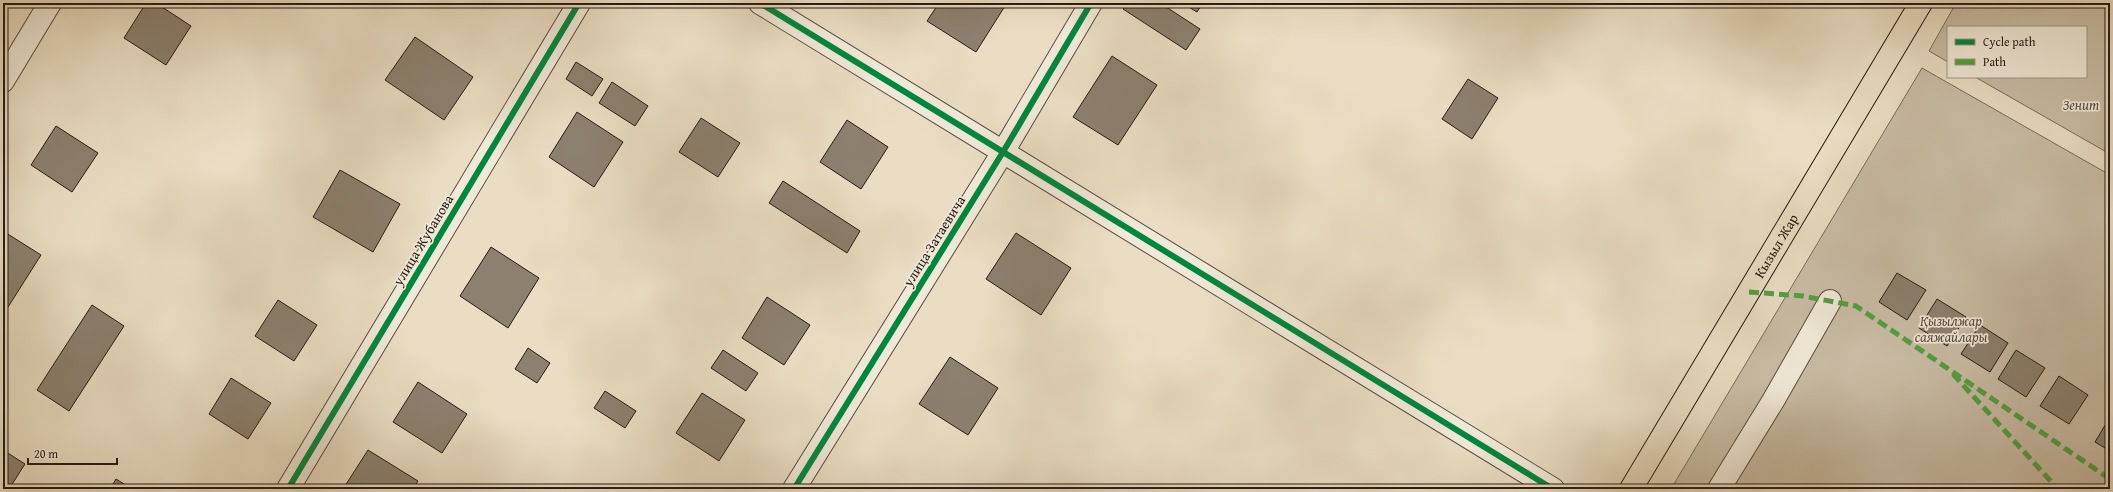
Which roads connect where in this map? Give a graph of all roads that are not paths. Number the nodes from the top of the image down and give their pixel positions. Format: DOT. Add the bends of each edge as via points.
graph roads {
  1 [pos="50,3"];
  2 [pos="579,3"];
  3 [pos="760,3"];
  4 [pos="1091,3"];
  5 [pos="1921,3"];
  6 [pos="3,81"];
  7 [pos="1003,152"];
  8 [pos="1830,301"];
  9 [pos="288,489"];
  10 [pos="794,489"];
  11 [pos="1553,489"];
  12 [pos="1631,489"];
  13 [pos="1719,489"];
  1 -- 6 [label="street"];
  2 -- 9 [label="street, улица Жубанова"];
  3 -- 7 [label="street"];
  4 -- 7 [label="street, улица Затаевича"];
  5 -- 12 [label="main road, Кызыл Жар"];
  7 -- 10 [label="street, улица Затаевича"];
  7 -- 11 [label="street"];
  8 -- 13 [label="street"];
}
